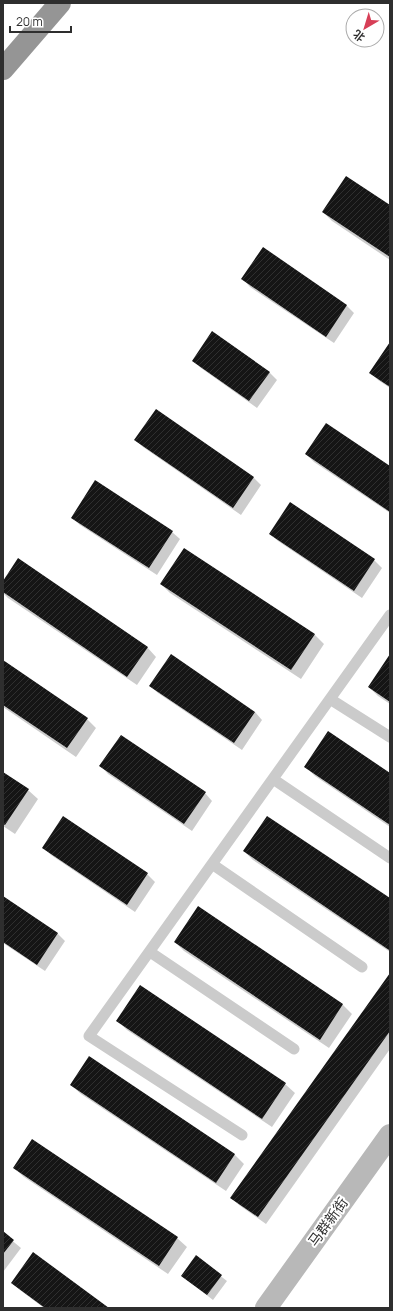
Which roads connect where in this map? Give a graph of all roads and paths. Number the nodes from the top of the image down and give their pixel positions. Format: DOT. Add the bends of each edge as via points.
graph roads {
  1 [pos="60,3"];
  2 [pos="3,70"];
  3 [pos="390,615"];
  4 [pos="330,699"];
  5 [pos="390,737"];
  6 [pos="273,779"];
  7 [pos="390,858"];
  8 [pos="212,864"];
  9 [pos="150,952"];
  10 [pos="362,967"];
  11 [pos="294,1049"];
  12 [pos="242,1135"];
  13 [pos="390,1135"];
  14 [pos="266,1308"];
  1 -- 2 [label="highway"];
  3 -- 4 [label="lane"];
  4 -- 5 [label="lane"];
  4 -- 6 [label="lane"];
  6 -- 7 [label="lane"];
  6 -- 8 [label="lane"];
  8 -- 9 [label="lane"];
  8 -- 10 [label="lane"];
  9 -- 11 [label="lane"];
  9 -- 12 [label="lane" via="89,1036"];
  13 -- 14 [label="main road, 马群新街"];
}
